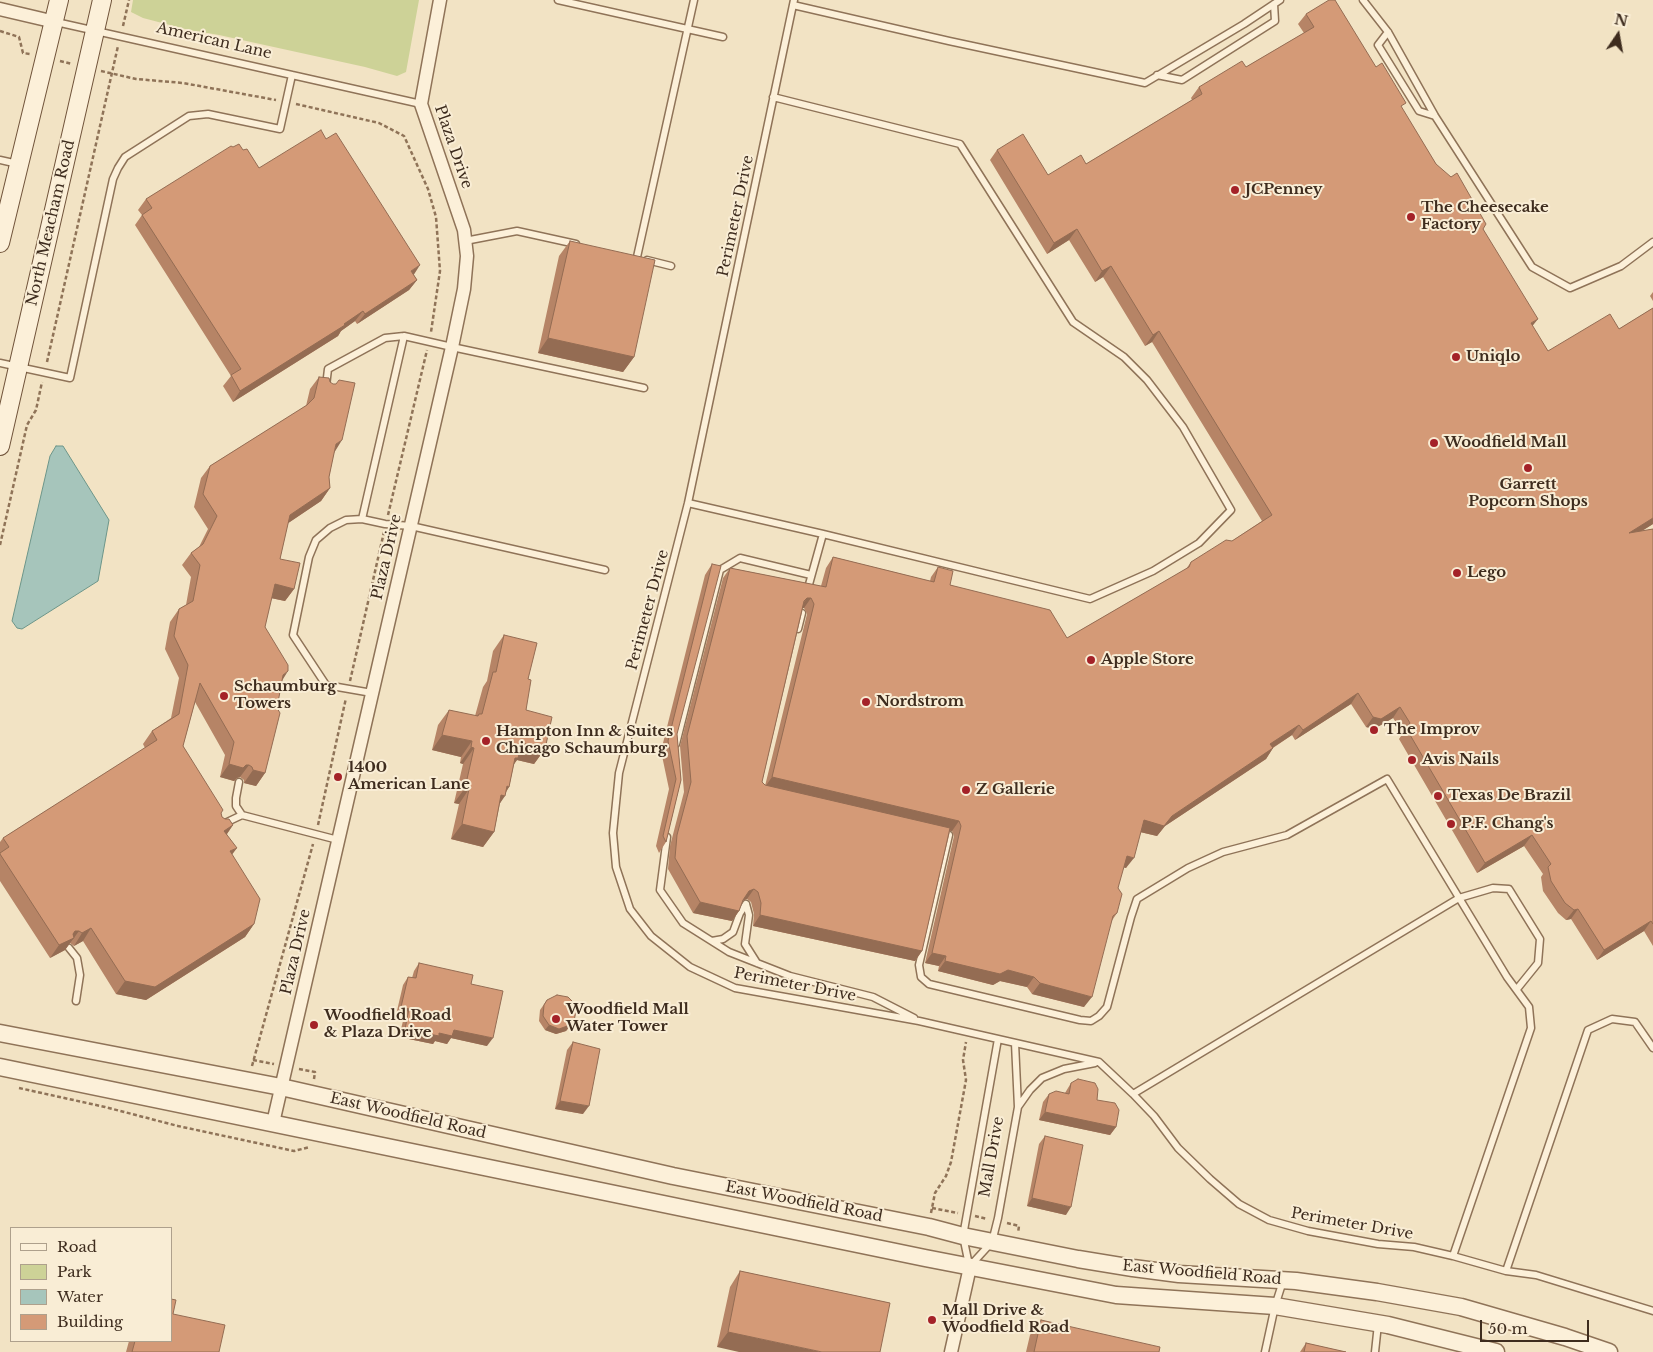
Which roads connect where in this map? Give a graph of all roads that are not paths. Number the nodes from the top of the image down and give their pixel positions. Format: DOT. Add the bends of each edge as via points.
graph roads {
  1 [pos="60,0"];
  2 [pos="102,0"];
  3 [pos="440,0"];
  4 [pos="558,0"];
  5 [pos="694,0"];
  6 [pos="1363,0"];
  7 [pos="793,2"];
  8 [pos="1277,2"];
  9 [pos="0,10"];
  10 [pos="54,22"];
  11 [pos="687,29"];
  12 [pos="95,31"];
  13 [pos="1388,32"];
  14 [pos="723,38"];
  15 [pos="292,75"];
  16 [pos="1157,75"];
  17 [pos="773,97"];
  18 [pos="421,104"];
  19 [pos="1435,116"];
  20 [pos="0,160"];
  21 [pos="19,165"];
  22 [pos="465,241"];
  23 [pos="1653,242"];
  24 [pos="0,244"];
  25 [pos="581,245"];
  26 [pos="629,256"];
  27 [pos="637,258"];
  28 [pos="671,266"];
  29 [pos="404,336"];
  30 [pos="452,347"];
  31 [pos="0,363"];
  32 [pos="18,367"];
  33 [pos="644,388"];
  34 [pos="325,392"];
  35 [pos="0,446"];
  36 [pos="688,503"];
  37 [pos="362,519"];
  38 [pos="411,526"];
  39 [pos="823,534"];
  40 [pos="605,570"];
  41 [pos="811,575"];
  42 [pos="808,588"];
  43 [pos="802,614"];
  44 [pos="797,632"];
  45 [pos="372,693"];
  46 [pos="676,755"];
  47 [pos="239,782"];
  48 [pos="242,815"];
  49 [pos="217,827"];
  50 [pos="669,828"];
  51 [pos="930,830"];
  52 [pos="338,840"];
  53 [pos="1458,898"];
  54 [pos="712,941"];
  55 [pos="69,948"];
  56 [pos="757,963"];
  57 [pos="1517,989"];
  58 [pos="76,1001"];
  59 [pos="919,1021"];
  60 [pos="0,1033"];
  61 [pos="998,1039"];
  62 [pos="1015,1043"];
  63 [pos="1653,1048"];
  64 [pos="1099,1062"];
  65 [pos="0,1066"];
  66 [pos="281,1087"];
  67 [pos="1133,1094"];
  68 [pos="1018,1107"];
  69 [pos="273,1123"];
  70 [pos="962,1236"];
  71 [pos="992,1242"];
  72 [pos="1452,1256"];
  73 [pos="970,1266"];
  74 [pos="1506,1271"];
  75 [pos="1283,1280"];
  76 [pos="1275,1306"];
  77 [pos="1653,1311"];
  78 [pos="1378,1323"];
  79 [pos="951,1352"];
  80 [pos="1265,1352"];
  81 [pos="1375,1352"];
  82 [pos="1496,1352"];
  83 [pos="1609,1352"];
  1 -- 10 [label="main road"];
  2 -- 12 [label="main road, North Meacham Road"];
  3 -- 18 [label="street, Plaza Drive"];
  4 -- 11 [label="lane"];
  5 -- 11 [label="lane"];
  6 -- 13 [label="lane"];
  7 -- 16 [label="lane" via="949,41 1145,82"];
  7 -- 17 [label="lane, Perimeter Drive"];
  8 -- 16 [label="lane"];
  8 -- 16 [label="lane" via="1275,21 1182,80"];
  9 -- 10 [label="street, American Lane"];
  10 -- 12 [label="lane, American Lane"];
  10 -- 21 [label="main road"];
  11 -- 14 [label="lane"];
  11 -- 27 [label="lane"];
  12 -- 15 [label="lane, American Lane"];
  12 -- 32 [label="main road, North Meacham Road"];
  13 -- 19 [label="lane"];
  13 -- 19 [label="lane" via="1378,45 1418,111"];
  15 -- 18 [label="lane, American Lane"];
  15 -- 32 [label="lane" via="280,129 208,114 189,116 125,157 113,179 70,378"];
  17 -- 36 [label="lane, Perimeter Drive"];
  17 -- 39 [label="lane" via="960,144 1073,322 1124,358 1146,380 1183,426 1231,510 1198,543 1153,571 1090,599"];
  18 -- 22 [label="street, Plaza Drive"];
  19 -- 23 [label="lane" via="1532,267 1570,288 1622,266"];
  20 -- 21 [label="lane"];
  21 -- 24 [label="main road"];
  22 -- 25 [label="lane" via="517,231"];
  22 -- 30 [label="street, Plaza Drive" via="464,289"];
  26 -- 27 [label="lane"];
  27 -- 28 [label="lane"];
  29 -- 30 [label="lane"];
  29 -- 34 [label="lane" via="385,338 328,369"];
  29 -- 37 [label="lane"];
  30 -- 33 [label="lane"];
  30 -- 38 [label="street, Plaza Drive"];
  31 -- 32 [label="lane"];
  32 -- 35 [label="main road, North Meacham Road"];
  36 -- 39 [label="lane"];
  36 -- 59 [label="lane, Perimeter Drive" via="619,772 613,833 616,867 630,909 651,936 690,967 735,988"];
  37 -- 38 [label="lane"];
  37 -- 45 [label="lane" via="346,520 316,540 293,635 326,685"];
  38 -- 40 [label="lane"];
  38 -- 45 [label="street, Plaza Drive"];
  39 -- 41 [label="lane"];
  41 -- 42 [label="lane"];
  41 -- 46 [label="lane" via="740,558 720,570 676,741"];
  43 -- 44 [label="lane"];
  45 -- 52 [label="street, Plaza Drive"];
  47 -- 48 [label="lane" via="236,806"];
  48 -- 49 [label="lane"];
  48 -- 52 [label="lane"];
  50 -- 54 [label="lane" via="660,890 683,923"];
  51 -- 53 [label="lane" via="949,835 919,966 921,976 929,984 1080,1020 1091,1021 1107,1007 1137,899 1188,868 1223,852 1287,835 1387,780"];
  52 -- 66 [label="street, Plaza Drive"];
  53 -- 57 [label="lane"];
  53 -- 57 [label="lane" via="1493,888 1509,889 1540,939 1538,963"];
  53 -- 67 [label="lane"];
  54 -- 56 [label="lane"];
  54 -- 56 [label="lane" via="733,932 746,904 749,915 745,944"];
  55 -- 58 [label="lane" via="77,958 80,975"];
  56 -- 59 [label="lane" via="790,976 873,997"];
  57 -- 72 [label="lane" via="1529,1007 1531,1028"];
  59 -- 61 [label="lane, Perimeter Drive"];
  60 -- 66 [label="street, East Woodfield Road"];
  61 -- 62 [label="lane, Perimeter Drive"];
  61 -- 70 [label="lane, Mall Drive"];
  62 -- 64 [label="lane, Perimeter Drive"];
  62 -- 68 [label="lane, Mall Drive"];
  63 -- 74 [label="lane" via="1635,1022 1612,1019 1588,1030"];
  64 -- 67 [label="lane, Perimeter Drive"];
  64 -- 68 [label="lane" via="1064,1069 1042,1078"];
  65 -- 69 [label="street, East Woodfield Road"];
  66 -- 69 [label="street, Plaza Drive"];
  66 -- 70 [label="street, East Woodfield Road" via="673,1176"];
  67 -- 72 [label="lane, Perimeter Drive" via="1178,1148 1239,1204 1269,1220 1308,1231"];
  68 -- 71 [label="lane, Mall Drive"];
  69 -- 73 [label="street, East Woodfield Road"];
  70 -- 71 [label="street, East Woodfield Road"];
  70 -- 73 [label="lane, Mall Drive"];
  71 -- 73 [label="lane, Mall Drive"];
  71 -- 75 [label="street, East Woodfield Road" via="1133,1268"];
  72 -- 74 [label="lane, Perimeter Drive"];
  73 -- 76 [label="street, East Woodfield Road" via="1116,1296"];
  73 -- 79 [label="street, Mall Drive"];
  74 -- 77 [label="lane, Perimeter Drive" via="1536,1275"];
  75 -- 76 [label="lane"];
  75 -- 83 [label="street, East Woodfield Road" via="1461,1307"];
  76 -- 78 [label="street, East Woodfield Road"];
  76 -- 80 [label="lane"];
  78 -- 81 [label="lane"];
  78 -- 82 [label="street, East Woodfield Road"];
}
